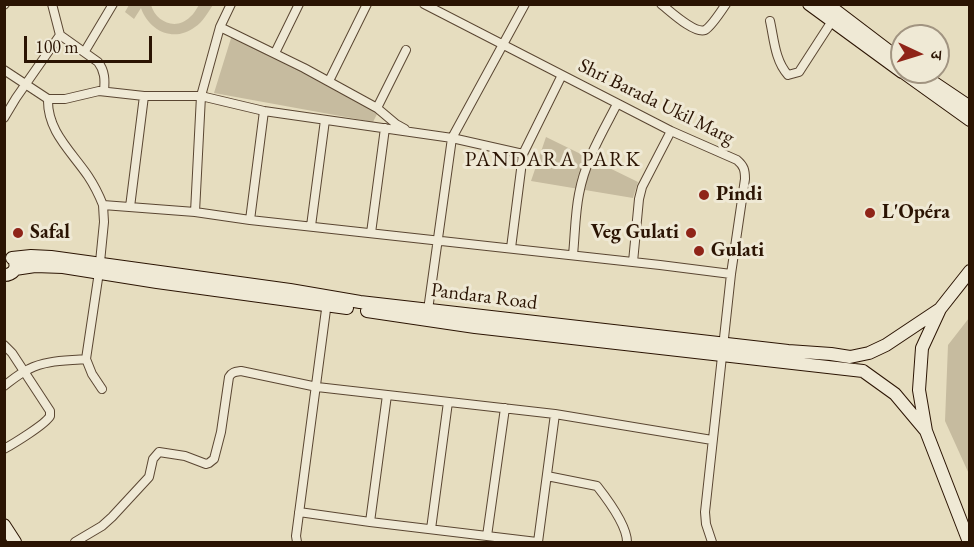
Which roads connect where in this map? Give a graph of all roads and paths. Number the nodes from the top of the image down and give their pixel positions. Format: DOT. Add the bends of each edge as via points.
graph roads {
  1 [pos="52,4"];
  2 [pos="113,4"];
  3 [pos="231,4"];
  4 [pos="299,4"];
  5 [pos="367,4"];
  6 [pos="424,4"];
  7 [pos="525,4"];
  8 [pos="661,4"];
  9 [pos="726,4"];
  10 [pos="809,4"];
  11 [pos="827,4"];
  12 [pos="771,21"];
  13 [pos="832,21"];
  14 [pos="220,27"];
  15 [pos="60,35"];
  16 [pos="502,45"];
  17 [pos="406,50"];
  18 [pos="85,51"];
  19 [pos="890,52"];
  20 [pos="275,53"];
  21 [pos="890,63"];
  22 [pos="4,70"];
  23 [pos="562,75"];
  24 [pos="329,81"];
  25 [pos="26,84"];
  26 [pos="919,84"];
  27 [pos="935,84"];
  28 [pos="104,91"];
  29 [pos="144,96"];
  30 [pos="201,96"];
  31 [pos="382,98"];
  32 [pos="48,99"];
  33 [pos="617,104"];
  34 [pos="969,107"];
  35 [pos="377,108"];
  36 [pos="264,111"];
  37 [pos="4,118"];
  38 [pos="325,120"];
  39 [pos="969,120"];
  40 [pos="396,124"];
  41 [pos="385,128"];
  42 [pos="671,131"];
  43 [pos="410,132"];
  44 [pos="452,138"];
  45 [pos="523,154"];
  46 [pos="103,205"];
  47 [pos="130,207"];
  48 [pos="195,212"];
  49 [pos="250,220"];
  50 [pos="311,226"];
  51 [pos="371,233"];
  52 [pos="438,240"];
  53 [pos="511,248"];
  54 [pos="573,255"];
  55 [pos="633,262"];
  56 [pos="9,264"];
  57 [pos="99,268"];
  58 [pos="969,271"];
  59 [pos="731,274"];
  60 [pos="327,301"];
  61 [pos="940,309"];
  62 [pos="428,310"];
  63 [pos="4,345"];
  64 [pos="723,350"];
  65 [pos="86,359"];
  66 [pos="24,372"];
  67 [pos="4,386"];
  68 [pos="317,387"];
  69 [pos="102,388"];
  70 [pos="387,395"];
  71 [pos="448,402"];
  72 [pos="505,408"];
  73 [pos="555,414"];
  74 [pos="926,431"];
  75 [pos="712,440"];
  76 [pos="4,449"];
  77 [pos="547,476"];
  78 [pos="299,512"];
  79 [pos="370,522"];
  80 [pos="4,525"];
  81 [pos="431,529"];
  82 [pos="487,536"];
  83 [pos="15,543"];
  84 [pos="75,543"];
  85 [pos="297,543"];
  86 [pos="537,543"];
  87 [pos="627,543"];
  88 [pos="712,543"];
  89 [pos="969,543"];
  1 -- 15 [label="street"];
  2 -- 18 [label="street"];
  3 -- 14 [label="street"];
  4 -- 20 [label="street"];
  5 -- 24 [label="street"];
  6 -- 16 [label="street, Shri Barada Ukil Marg"];
  7 -- 16 [label="street"];
  8 -- 9 [label="street" via="695,30 709,27"];
  10 -- 13 [label="main road"];
  11 -- 19 [label="main road"];
  12 -- 13 [label="street" via="776,52 788,75 799,72"];
  13 -- 21 [label="main road"];
  14 -- 20 [label="street"];
  14 -- 30 [label="street"];
  15 -- 18 [label="street"];
  15 -- 25 [label="street"];
  16 -- 23 [label="street, Shri Barada Ukil Marg"];
  16 -- 44 [label="street"];
  17 -- 31 [label="street"];
  18 -- 28 [label="street" via="103,68"];
  20 -- 24 [label="street"];
  22 -- 25 [label="street"];
  23 -- 33 [label="street, Shri Barada Ukil Marg"];
  23 -- 45 [label="street"];
  24 -- 35 [label="street"];
  25 -- 32 [label="street"];
  25 -- 37 [label="street"];
  26 -- 39 [label="main road"];
  27 -- 34 [label="main road"];
  28 -- 29 [label="street"];
  28 -- 32 [label="street"];
  29 -- 30 [label="street"];
  29 -- 47 [label="street"];
  30 -- 36 [label="street"];
  30 -- 48 [label="street"];
  31 -- 35 [label="street"];
  31 -- 40 [label="street"];
  32 -- 46 [label="street" via="57,134 93,184"];
  33 -- 42 [label="street, Shri Barada Ukil Marg"];
  33 -- 54 [label="street" via="582,180"];
  35 -- 40 [label="street"];
  36 -- 38 [label="street"];
  36 -- 49 [label="street"];
  38 -- 41 [label="street"];
  38 -- 50 [label="street"];
  40 -- 43 [label="street"];
  41 -- 43 [label="street"];
  41 -- 51 [label="street"];
  42 -- 55 [label="street" via="642,187"];
  42 -- 59 [label="street, Shri Barada Ukil Marg" via="743,165 745,178"];
  43 -- 44 [label="street"];
  44 -- 45 [label="street"];
  44 -- 52 [label="street"];
  45 -- 53 [label="street"];
  46 -- 47 [label="street"];
  46 -- 57 [label="street"];
  47 -- 48 [label="street"];
  48 -- 49 [label="street"];
  49 -- 50 [label="street"];
  50 -- 51 [label="street"];
  51 -- 52 [label="street"];
  52 -- 53 [label="street"];
  52 -- 62 [label="street"];
  53 -- 54 [label="street"];
  54 -- 55 [label="street"];
  55 -- 59 [label="street"];
  56 -- 57 [label="main road, Pandara Road"];
  57 -- 60 [label="main road, Pandara Road" via="157,282"];
  57 -- 65 [label="street"];
  58 -- 61 [label="main road"];
  59 -- 64 [label="street, Shri Barada Ukil Marg"];
  60 -- 62 [label="main road, Pandara Road"];
  60 -- 64 [label="main road, Pandara Road" via="475,327"];
  60 -- 68 [label="street"];
  61 -- 64 [label="main road, Pandara Road" via="886,345 850,357"];
  61 -- 74 [label="main road" via="922,348 919,390"];
  62 -- 64 [label="main road, Pandara Road"];
  63 -- 66 [label="street"];
  64 -- 74 [label="main road, Pandara Road" via="863,371 895,394"];
  64 -- 75 [label="street, Shri Barada Ukil Marg"];
  65 -- 66 [label="street" via="46,363"];
  65 -- 69 [label="street"];
  66 -- 67 [label="street"];
  66 -- 76 [label="street" via="49,408 50,416"];
  68 -- 70 [label="street"];
  68 -- 78 [label="street"];
  68 -- 84 [label="street" via="241,371 232,373 214,459 206,464 159,452 149,477 102,526"];
  70 -- 71 [label="street"];
  70 -- 79 [label="street"];
  71 -- 72 [label="street"];
  71 -- 81 [label="street"];
  72 -- 73 [label="street"];
  72 -- 82 [label="street"];
  73 -- 75 [label="street"];
  73 -- 77 [label="street"];
  74 -- 89 [label="main road"];
  75 -- 88 [label="street, Shri Barada Ukil Marg" via="705,512"];
  77 -- 86 [label="street"];
  77 -- 87 [label="street" via="597,486 612,505"];
  78 -- 79 [label="street"];
  78 -- 85 [label="street"];
  79 -- 81 [label="street"];
  80 -- 83 [label="main road"];
  81 -- 82 [label="street"];
  82 -- 86 [label="street"];
}
